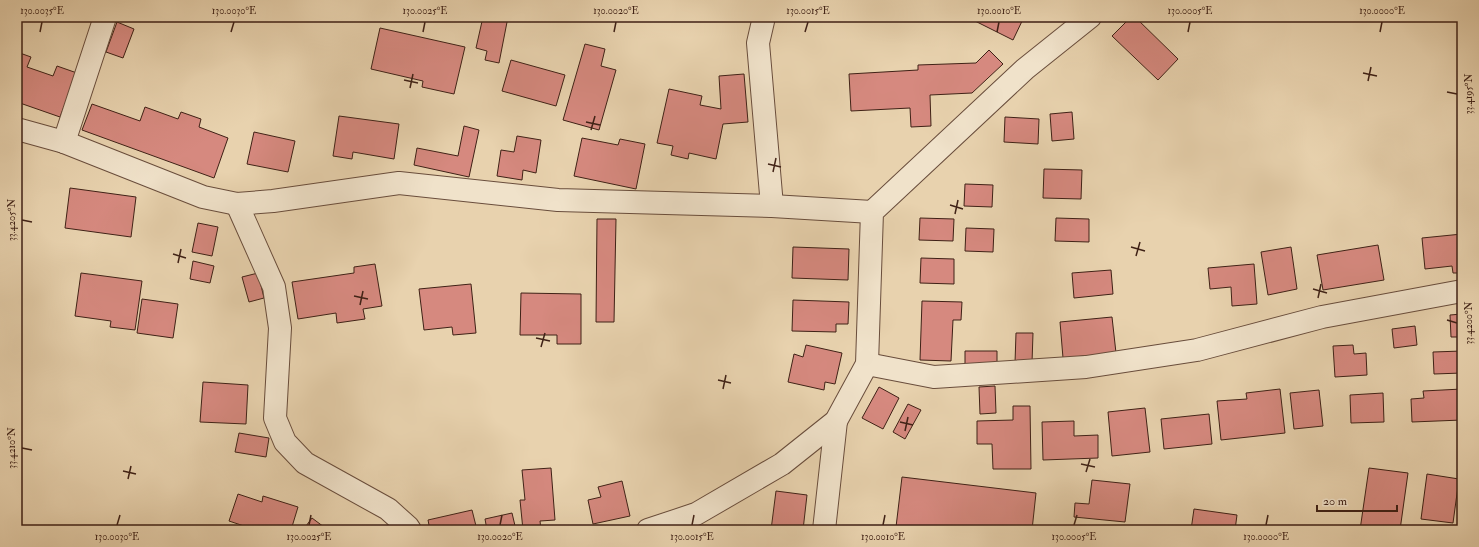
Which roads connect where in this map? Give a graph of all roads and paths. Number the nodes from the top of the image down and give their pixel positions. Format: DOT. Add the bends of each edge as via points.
graph roads {
  1 [pos="105,17"];
  2 [pos="764,17"];
  3 [pos="1090,17"];
  4 [pos="17,129"];
  5 [pos="64,142"];
  6 [pos="237,204"];
  7 [pos="772,206"];
  8 [pos="872,212"];
  9 [pos="1462,291"];
  10 [pos="867,364"];
  11 [pos="836,421"];
  12 [pos="410,530"];
  13 [pos="648,530"];
  14 [pos="824,530"];
  1 -- 5 [label="street"];
  2 -- 7 [label="street" via="758,43"];
  3 -- 8 [label="street" via="1025,69"];
  4 -- 5 [label="street"];
  5 -- 6 [label="street" via="203,197"];
  6 -- 7 [label="street" via="399,183 558,200"];
  6 -- 12 [label="street" via="274,287 280,328 275,418 285,442 305,463 388,509"];
  7 -- 8 [label="street"];
  8 -- 10 [label="street"];
  9 -- 10 [label="street" via="1322,317 1197,350 1086,367 934,377"];
  10 -- 11 [label="street"];
  11 -- 13 [label="street" via="782,464 696,514"];
  11 -- 14 [label="street"];
}
